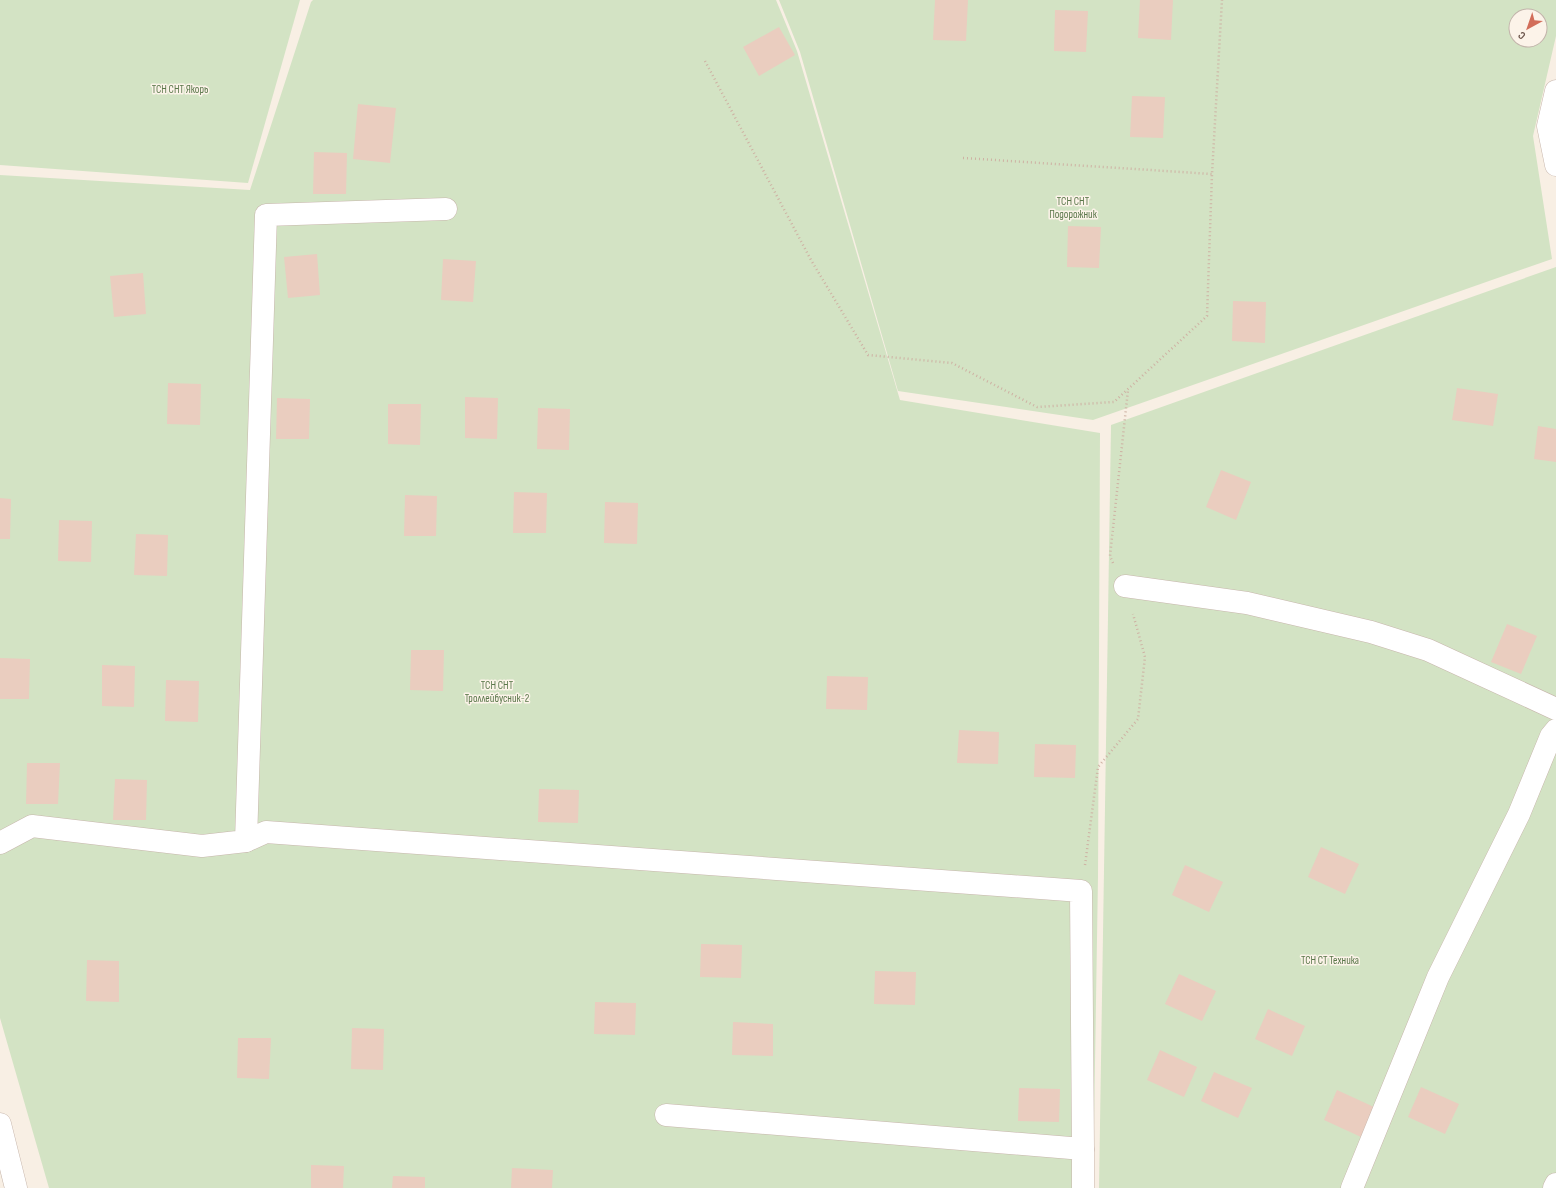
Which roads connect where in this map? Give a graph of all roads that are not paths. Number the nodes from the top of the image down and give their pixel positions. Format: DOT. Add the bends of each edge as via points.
graph roads {
  1 [pos="1556,91"];
  2 [pos="1556,165"];
  3 [pos="446,209"];
  4 [pos="1125,586"];
  5 [pos="1556,710"];
  6 [pos="1556,730"];
  7 [pos="246,841"];
  8 [pos="0,842"];
  9 [pos="666,1115"];
  10 [pos="0,1124"];
  11 [pos="1083,1149"];
  12 [pos="1556,1184"];
  13 [pos="16,1188"];
  14 [pos="1083,1188"];
  15 [pos="1352,1188"];
  16 [pos="1554,1188"];
  1 -- 2 [label="street" via="1548,126"];
  3 -- 7 [label="street" via="266,215"];
  4 -- 5 [label="street" via="1247,603 1371,632 1428,650"];
  6 -- 15 [label="street" via="1551,736 1519,814 1438,977"];
  7 -- 8 [label="street" via="202,846 32,826"];
  7 -- 11 [label="street" via="266,832 1081,891"];
  9 -- 11 [label="street"];
  10 -- 13 [label="street"];
  11 -- 14 [label="street"];
  12 -- 16 [label="street"];
}
